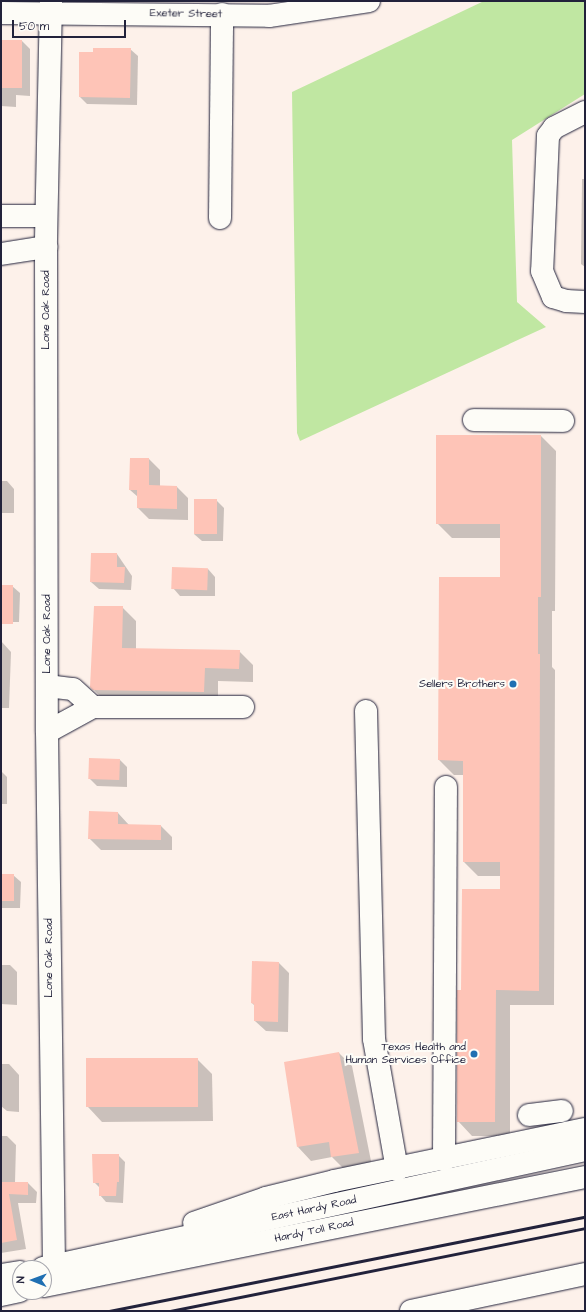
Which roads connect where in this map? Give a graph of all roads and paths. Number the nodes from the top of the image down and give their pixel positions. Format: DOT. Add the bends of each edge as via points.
graph roads {
  1 [pos="369,1"];
  2 [pos="51,7"];
  3 [pos="1,13"];
  4 [pos="222,14"];
  5 [pos="585,112"];
  6 [pos="1,216"];
  7 [pos="46,216"];
  8 [pos="220,218"];
  9 [pos="46,247"];
  10 [pos="1,254"];
  11 [pos="585,302"];
  12 [pos="474,420"];
  13 [pos="563,421"];
  14 [pos="47,686"];
  15 [pos="93,707"];
  16 [pos="243,707"];
  17 [pos="366,711"];
  18 [pos="47,732"];
  19 [pos="446,787"];
  20 [pos="562,1111"];
  21 [pos="530,1115"];
  22 [pos="585,1129"];
  23 [pos="585,1150"];
  24 [pos="444,1160"];
  25 [pos="397,1170"];
  26 [pos="585,1177"];
  27 [pos="48,1260"];
  28 [pos="52,1266"];
  29 [pos="52,1266"];
  30 [pos="12,1273"];
  31 [pos="585,1274"];
  32 [pos="1,1275"];
  33 [pos="52,1284"];
  34 [pos="12,1293"];
  35 [pos="1,1295"];
  36 [pos="411,1311"];
  1 -- 4 [label="main road, Exeter Street" via="288,14"];
  2 -- 3 [label="main road, Exeter Street"];
  2 -- 4 [label="main road, Exeter Street"];
  2 -- 7 [label="main road, Lone Oak Road"];
  4 -- 8 [label="main road"];
  5 -- 11 [label="main road" via="554,128 548,136 542,271 553,297"];
  6 -- 7 [label="main road"];
  7 -- 9 [label="main road, Lone Oak Road"];
  9 -- 10 [label="main road"];
  9 -- 14 [label="main road, Lone Oak Road"];
  12 -- 13 [label="main road"];
  14 -- 15 [label="main road" via="73,689"];
  14 -- 18 [label="main road, Lone Oak Road"];
  15 -- 16 [label="main road"];
  15 -- 18 [label="main road"];
  17 -- 25 [label="main road" via="374,1038"];
  18 -- 27 [label="main road, Lone Oak Road"];
  19 -- 24 [label="main road"];
  20 -- 21 [label="main road"];
  22 -- 24 [label="main road"];
  23 -- 29 [label="main road, East Hardy Road"];
  24 -- 25 [label="main road"];
  25 -- 28 [label="main road" via="334,1181 266,1198"];
  26 -- 33 [label="main road, Hardy Toll Road"];
  30 -- 32 [label="main road"];
  31 -- 36 [label="main road"];
  34 -- 35 [label="main road"];
}
